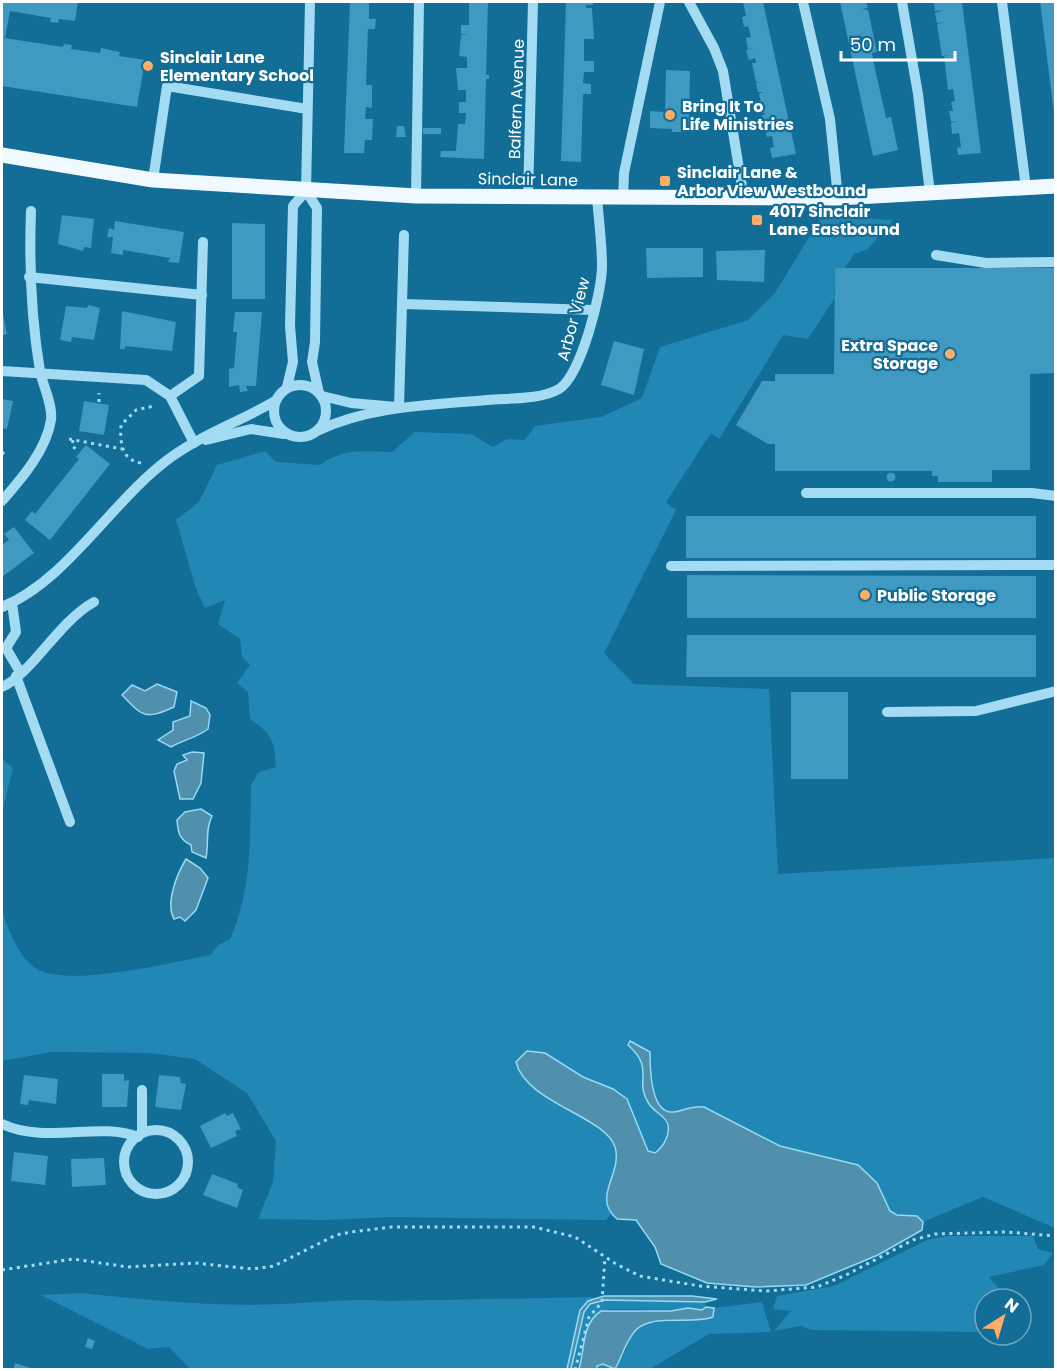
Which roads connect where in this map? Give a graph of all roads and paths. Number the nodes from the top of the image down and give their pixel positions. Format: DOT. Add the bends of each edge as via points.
graph roads {
  1 [pos="310,2"];
  2 [pos="419,2"];
  3 [pos="533,2"];
  4 [pos="660,2"];
  5 [pos="689,2"];
  6 [pos="803,2"];
  7 [pos="902,2"];
  8 [pos="1002,2"];
  9 [pos="307,109"];
  10 [pos="2,156"];
  11 [pos="153,180"];
  12 [pos="1056,186"];
  13 [pos="1026,188"];
  14 [pos="306,191"];
  15 [pos="930,193"];
  16 [pos="416,196"];
  17 [pos="528,197"];
  18 [pos="597,198"];
  19 [pos="623,198"];
  20 [pos="838,198"];
  21 [pos="744,199"];
  22 [pos="31,212"];
  23 [pos="404,235"];
  24 [pos="203,242"];
  25 [pos="936,255"];
  26 [pos="1056,262"];
  27 [pos="29,277"];
  28 [pos="202,295"];
  29 [pos="403,304"];
  30 [pos="594,310"];
  31 [pos="2,371"];
  32 [pos="40,372"];
  33 [pos="287,387"];
  34 [pos="99,393"];
  35 [pos="320,394"];
  36 [pos="170,396"];
  37 [pos="275,401"];
  38 [pos="99,402"];
  39 [pos="154,406"];
  40 [pos="399,407"];
  41 [pos="317,431"];
  42 [pos="288,435"];
  43 [pos="194,443"];
  44 [pos="76,449"];
  45 [pos="122,449"];
  46 [pos="2,452"];
  47 [pos="7,457"];
  48 [pos="141,463"];
  49 [pos="806,493"];
  50 [pos="1056,496"];
  51 [pos="2,501"];
  52 [pos="1056,565"];
  53 [pos="671,566"];
  54 [pos="94,602"];
  55 [pos="7,605"];
  56 [pos="18,674"];
  57 [pos="2,687"];
  58 [pos="1056,690"];
  59 [pos="887,712"];
  60 [pos="70,822"];
  61 [pos="142,1090"];
  62 [pos="2,1124"];
  63 [pos="140,1135"];
  64 [pos="1056,1236"];
  65 [pos="605,1257"];
  66 [pos="2,1270"];
  67 [pos="575,1370"];
  1 -- 9 [label="street"];
  2 -- 16 [label="street"];
  3 -- 17 [label="street, Balfern Avenue"];
  4 -- 19 [label="street" via="624,173"];
  5 -- 21 [label="street" via="723,71"];
  6 -- 20 [label="street" via="830,119"];
  7 -- 15 [label="street"];
  8 -- 13 [label="street"];
  9 -- 11 [label="street" via="167,86"];
  9 -- 14 [label="street"];
  10 -- 11 [label="main road, Sinclair Lane"];
  11 -- 14 [label="main road, Sinclair Lane"];
  12 -- 13 [label="main road, Sinclair Lane"];
  13 -- 15 [label="main road, Sinclair Lane"];
  14 -- 16 [label="main road, Sinclair Lane"];
  14 -- 33 [label="street" via="293,206 293,362"];
  14 -- 35 [label="street" via="316,208 312,362"];
  15 -- 20 [label="main road, Sinclair Lane"];
  16 -- 17 [label="main road, Sinclair Lane"];
  17 -- 18 [label="main road, Sinclair Lane"];
  18 -- 19 [label="main road, Sinclair Lane"];
  18 -- 30 [label="street, Arbor View" via="602,268"];
  19 -- 21 [label="main road, Sinclair Lane"];
  20 -- 21 [label="main road, Sinclair Lane"];
  22 -- 27 [label="street"];
  23 -- 29 [label="street"];
  24 -- 28 [label="street"];
  25 -- 26 [label="street" via="986,263"];
  27 -- 28 [label="street"];
  27 -- 32 [label="street"];
  28 -- 36 [label="street" via="199,376"];
  29 -- 30 [label="street"];
  29 -- 40 [label="street"];
  30 -- 40 [label="street, Arbor View" via="582,355 560,389 533,396"];
  31 -- 32 [label="street"];
  32 -- 36 [label="street" via="146,380"];
  32 -- 51 [label="street" via="51,418 43,443 24,476"];
  33 -- 35 [label="street" via="304,385"];
  33 -- 37 [label="street"];
  34 -- 38 [label="path"];
  35 -- 40 [label="street, Arbor View" via="351,403"];
  35 -- 41 [label="street" via="326,414"];
  36 -- 43 [label="street"];
  37 -- 42 [label="street" via="273,416"];
  37 -- 43 [label="street"];
  39 -- 45 [label="path" via="136,410 121,425"];
  40 -- 41 [label="street, Arbor View" via="336,422"];
  41 -- 42 [label="street" via="303,438"];
  42 -- 43 [label="street" via="251,429"];
  43 -- 55 [label="street" via="170,458 37,586"];
  44 -- 45 [label="path" via="71,440"];
  45 -- 48 [label="path" via="127,458"];
  46 -- 47 [label="path"];
  49 -- 50 [label="street"];
  52 -- 53 [label="street"];
  54 -- 56 [label="street" via="69,619"];
  55 -- 56 [label="street" via="16,632 6,648"];
  56 -- 57 [label="street"];
  56 -- 60 [label="street"];
  58 -- 59 [label="street" via="976,711"];
  61 -- 63 [label="street"];
  62 -- 63 [label="street" via="36,1134"];
  63 -- 63 [label="street" via="129,1145 124,1159 127,1176 135,1186 153,1195 171,1191 185,1177 189,1163 185,1147 172,1134 158,1130"];
  64 -- 65 [label="path" via="1006,1232 935,1234 913,1240 817,1287 766,1291 663,1281 640,1276"];
  65 -- 66 [label="path" via="575,1237 556,1230 392,1227 336,1235 273,1266 252,1269 195,1263 128,1267 73,1259"];
  65 -- 67 [label="path" via="602,1302 589,1317"];
}
